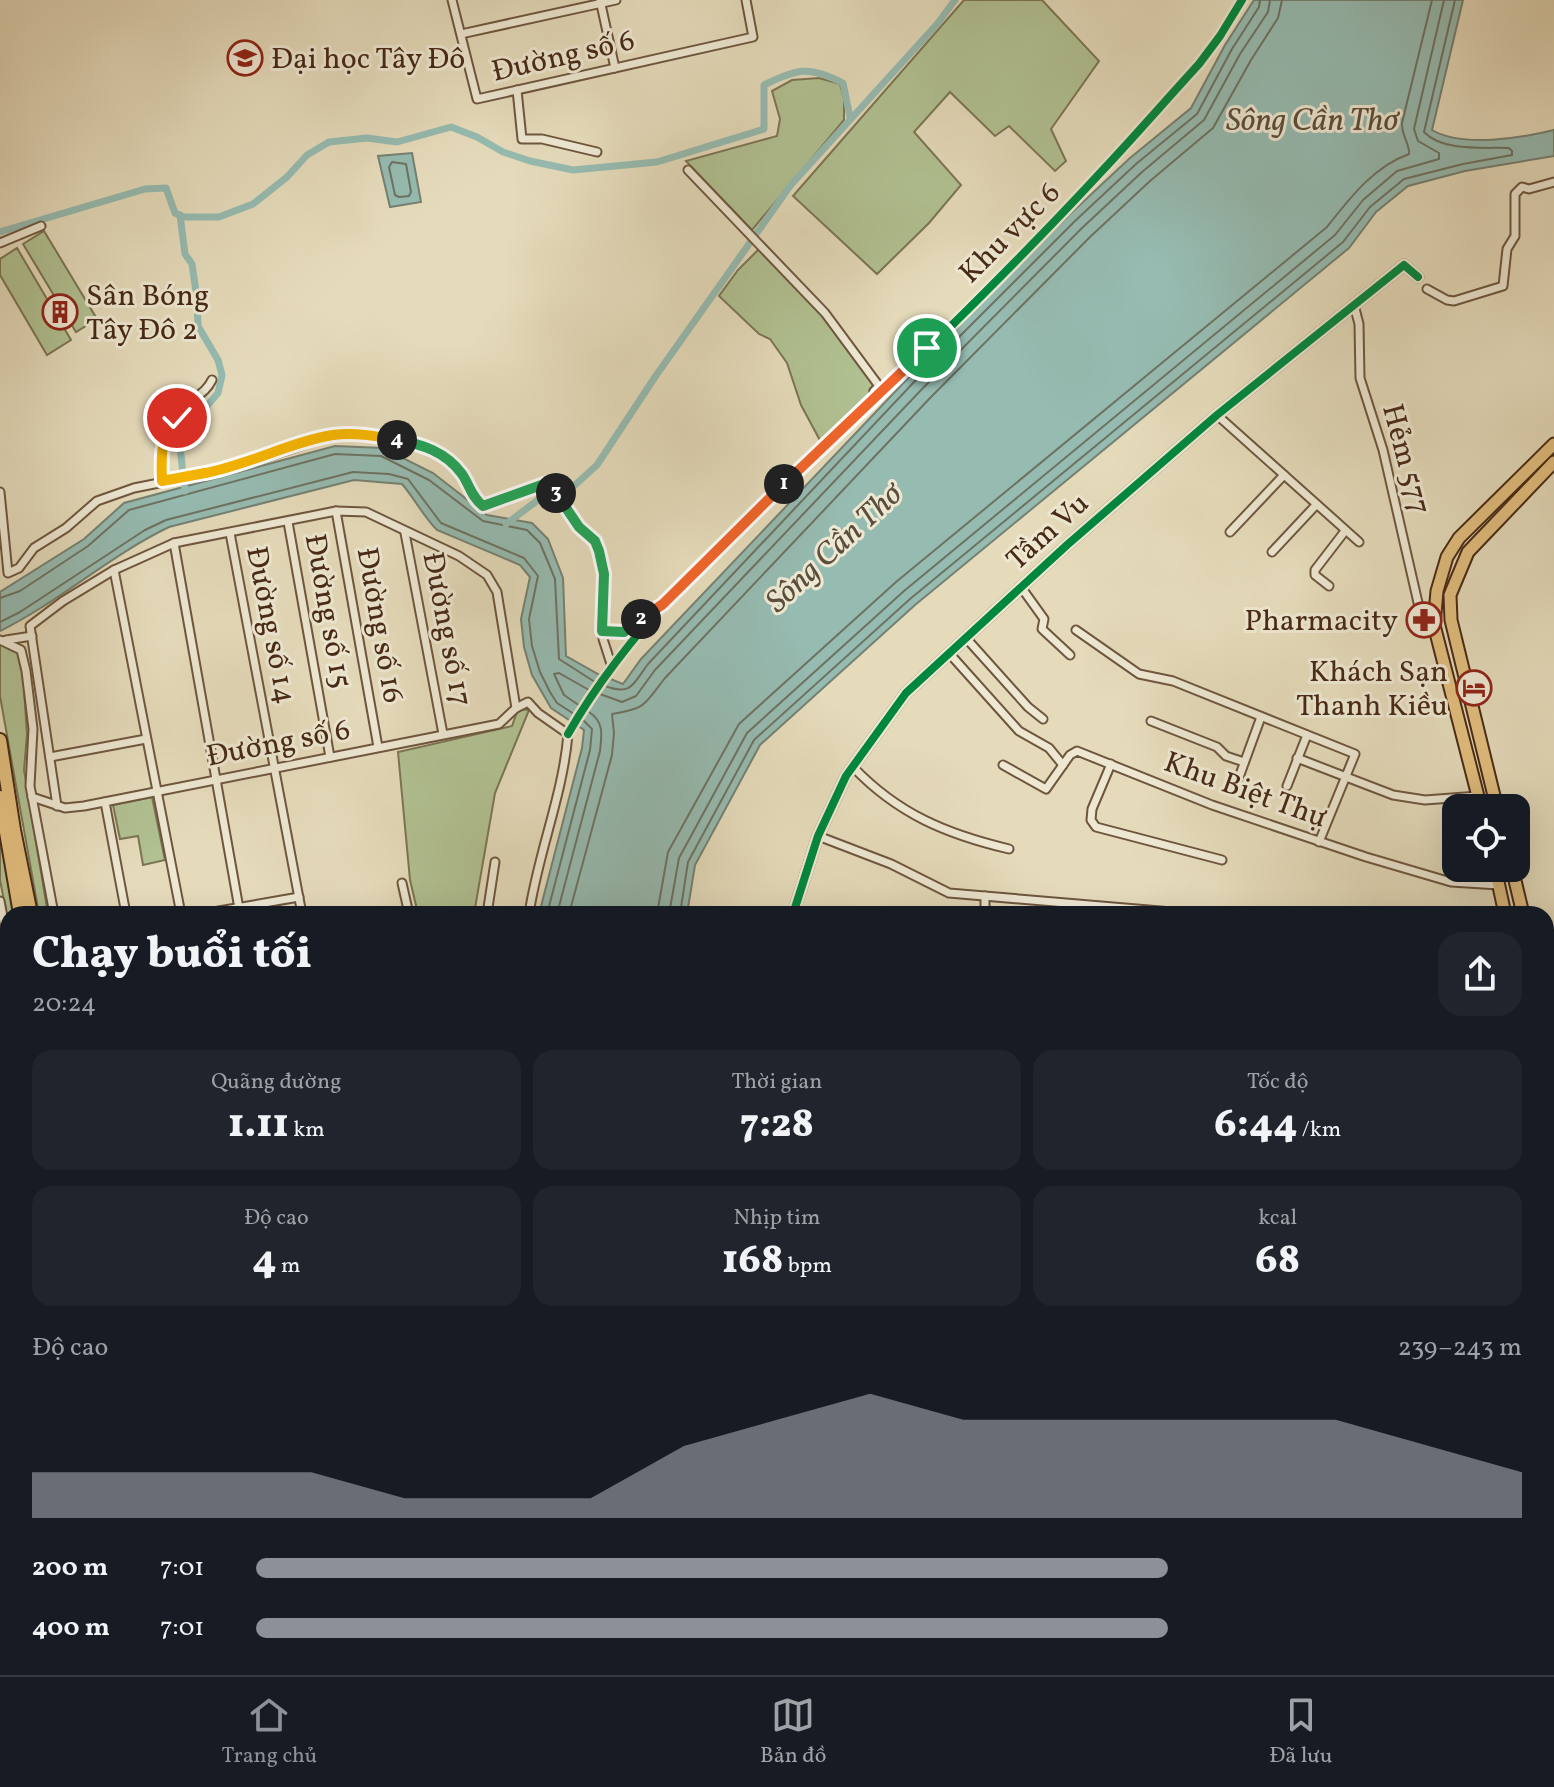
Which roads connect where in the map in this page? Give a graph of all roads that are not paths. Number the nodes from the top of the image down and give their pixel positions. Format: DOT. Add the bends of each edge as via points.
graph roads {
  1 [pos="452,0"];
  2 [pos="616,0"];
  3 [pos="746,0"];
  4 [pos="1242,0"];
  5 [pos="600,2"];
  6 [pos="461,34"];
  7 [pos="615,68"];
  8 [pos="517,90"];
  9 [pos="597,152"];
  10 [pos="688,170"];
  11 [pos="1554,182"];
  12 [pos="41,226"];
  13 [pos="0,243"];
  14 [pos="1418,277"];
  15 [pos="1427,289"];
  16 [pos="1354,305"];
  17 [pos="212,380"];
  18 [pos="878,396"];
  19 [pos="1217,415"];
  20 [pos="1554,444"];
  21 [pos="1554,462"];
  22 [pos="1530,466"];
  23 [pos="1284,475"];
  24 [pos="1539,476"];
  25 [pos="166,481"];
  26 [pos="0,492"];
  27 [pos="1316,505"];
  28 [pos="336,511"];
  29 [pos="288,522"];
  30 [pos="1345,531"];
  31 [pos="1230,532"];
  32 [pos="230,533"];
  33 [pos="405,533"];
  34 [pos="1359,542"];
  35 [pos="174,543"];
  36 [pos="1272,552"];
  37 [pos="114,570"];
  38 [pos="4,575"];
  39 [pos="1329,586"];
  40 [pos="1021,587"];
  41 [pos="663,604"];
  42 [pos="1435,612"];
  43 [pos="1076,630"];
  44 [pos="602,631"];
  45 [pos="32,636"];
  46 [pos="966,638"];
  47 [pos="3,640"];
  48 [pos="949,653"];
  49 [pos="1070,655"];
  50 [pos="609,668"];
  51 [pos="516,708"];
  52 [pos="1261,717"];
  53 [pos="1043,719"];
  54 [pos="1151,721"];
  55 [pos="443,734"];
  56 [pos="568,734"];
  57 [pos="1307,735"];
  58 [pos="146,739"];
  59 [pos="0,740"];
  60 [pos="378,747"];
  61 [pos="50,757"];
  62 [pos="330,757"];
  63 [pos="1297,758"];
  64 [pos="1244,762"];
  65 [pos="1111,764"];
  66 [pos="1003,765"];
  67 [pos="1063,765"];
  68 [pos="853,767"];
  69 [pos="275,768"];
  70 [pos="1346,777"];
  71 [pos="215,779"];
  72 [pos="1238,780"];
  73 [pos="1287,786"];
  74 [pos="156,790"];
  75 [pos="1478,794"];
  76 [pos="1494,794"];
  77 [pos="0,797"];
  78 [pos="32,797"];
  79 [pos="1442,801"];
  80 [pos="105,802"];
  81 [pos="57,806"];
  82 [pos="818,836"];
  83 [pos="1319,842"];
  84 [pos="1009,849"];
  85 [pos="1222,860"];
  86 [pos="495,862"];
  87 [pos="1498,882"];
  88 [pos="1515,882"];
  89 [pos="402,883"];
  90 [pos="1499,885"];
  91 [pos="985,896"];
  92 [pos="299,897"];
  93 [pos="19,906"];
  94 [pos="29,906"];
  95 [pos="52,906"];
  96 [pos="124,906"];
  97 [pos="179,906"];
  98 [pos="239,906"];
  99 [pos="258,906"];
  100 [pos="301,906"];
  101 [pos="407,906"];
  102 [pos="488,906"];
  103 [pos="530,906"];
  104 [pos="796,906"];
  105 [pos="985,906"];
  106 [pos="1076,906"];
  107 [pos="1503,906"];
  108 [pos="1521,906"];
  1 -- 6 [label="street"];
  2 -- 5 [label="street"];
  3 -- 7 [label="street, Đường số 6" via="753,37"];
  4 -- 18 [label="street, Khu vực 6" via="1212,49 1102,172"];
  5 -- 6 [label="street"];
  5 -- 7 [label="street"];
  6 -- 8 [label="street, Đường số 6" via="477,99"];
  7 -- 8 [label="street, Đường số 6"];
  8 -- 9 [label="street" via="522,139"];
  10 -- 18 [label="street" via="833,323 879,386 874,391"];
  11 -- 15 [label="street" via="1517,190 1515,236 1507,249 1503,286 1454,301"];
  12 -- 13 [label="street"];
  14 -- 16 [label="street, Tầm Vu" via="1404,265"];
  16 -- 19 [label="street, Tầm Vu"];
  16 -- 42 [label="street, Hẻm 577" via="1360,378 1383,450 1419,607"];
  17 -- 25 [label="street" via="164,437 160,458"];
  18 -- 41 [label="street, Khu vực 6"];
  19 -- 23 [label="street"];
  19 -- 40 [label="street, Tầm Vu"];
  20 -- 22 [label="main road"];
  21 -- 24 [label="main road"];
  22 -- 24 [label="main road"];
  22 -- 42 [label="main road" via="1459,538 1442,571"];
  23 -- 27 [label="street"];
  23 -- 31 [label="street"];
  24 -- 76 [label="main road" via="1468,552 1450,595 1451,620"];
  25 -- 38 [label="street" via="97,501"];
  25 -- 44 [label="street" via="234,468 333,435 372,435 439,452 464,476 483,506 547,483 599,551 604,574"];
  26 -- 38 [label="street"];
  27 -- 30 [label="street"];
  27 -- 36 [label="street"];
  28 -- 29 [label="street"];
  28 -- 33 [label="street" via="366,512"];
  28 -- 60 [label="street, Đường số 16"];
  29 -- 32 [label="street"];
  29 -- 62 [label="street, Đường số 15"];
  30 -- 34 [label="street"];
  30 -- 39 [label="street" via="1315,570"];
  32 -- 35 [label="street"];
  32 -- 69 [label="street, Đường số 14"];
  33 -- 51 [label="street" via="459,556 487,575 497,592"];
  33 -- 55 [label="street, Đường số 17"];
  35 -- 37 [label="street"];
  35 -- 71 [label="street"];
  37 -- 45 [label="street" via="30,626"];
  37 -- 58 [label="street"];
  40 -- 46 [label="street, Tầm Vu"];
  40 -- 49 [label="street" via="1044,619 1042,629"];
  41 -- 44 [label="street" via="624,632"];
  41 -- 50 [label="street, Khu vực 6"];
  42 -- 75 [label="main road"];
  43 -- 52 [label="street" via="1146,678 1173,681"];
  44 -- 50 [label="street"];
  45 -- 47 [label="street"];
  45 -- 61 [label="street"];
  46 -- 48 [label="street, Tầm Vu"];
  46 -- 53 [label="street"];
  47 -- 78 [label="street" via="21,650 26,671 33,729"];
  48 -- 67 [label="street" via="1019,731 1049,748"];
  48 -- 68 [label="street, Tầm Vu" via="906,693"];
  50 -- 56 [label="street, Khu vực 6"];
  51 -- 55 [label="street, Đường số 6" via="499,724"];
  51 -- 56 [label="street, Đường số 6" via="528,702"];
  52 -- 57 [label="street"];
  52 -- 64 [label="street"];
  54 -- 64 [label="street"];
  55 -- 60 [label="street, Đường số 6"];
  56 -- 103 [label="street, Khu vực 6"];
  57 -- 63 [label="street"];
  57 -- 70 [label="street" via="1355,754"];
  58 -- 61 [label="street"];
  58 -- 74 [label="street"];
  59 -- 94 [label="highway"];
  60 -- 62 [label="street, Đường số 6"];
  61 -- 81 [label="street"];
  62 -- 69 [label="street, Đường số 6"];
  63 -- 70 [label="street"];
  63 -- 73 [label="street"];
  64 -- 72 [label="street"];
  65 -- 67 [label="street, Khu Biệt Thự" via="1077,751"];
  65 -- 83 [label="street, Khu Biệt Thự"];
  65 -- 85 [label="street" via="1092,809 1096,827"];
  66 -- 67 [label="street, Khu Biệt Thự" via="1046,789"];
  68 -- 82 [label="street, Tầm Vu"];
  68 -- 84 [label="street" via="889,800 931,825"];
  69 -- 71 [label="street, Đường số 6"];
  69 -- 92 [label="street, Đường số 14"];
  70 -- 79 [label="street" via="1393,795"];
  70 -- 83 [label="street"];
  71 -- 74 [label="street, Đường số 6"];
  71 -- 98 [label="street"];
  74 -- 80 [label="street, Đường số 6"];
  74 -- 97 [label="street"];
  77 -- 93 [label="highway"];
  78 -- 81 [label="street, Đường số 6"];
  78 -- 95 [label="street"];
  80 -- 81 [label="street, Đường số 6"];
  80 -- 96 [label="street"];
  82 -- 91 [label="street" via="949,893"];
  82 -- 104 [label="street, Tầm Vu"];
  83 -- 90 [label="street, Khu Biệt Thự" via="1451,882"];
  86 -- 102 [label="street"];
  87 -- 90 [label="main road"];
  88 -- 108 [label="main road"];
  89 -- 101 [label="street"];
  90 -- 107 [label="main road"];
  91 -- 105 [label="street"];
  91 -- 106 [label="street"];
  92 -- 99 [label="street"];
  92 -- 100 [label="street, Đường số 14"];
}
